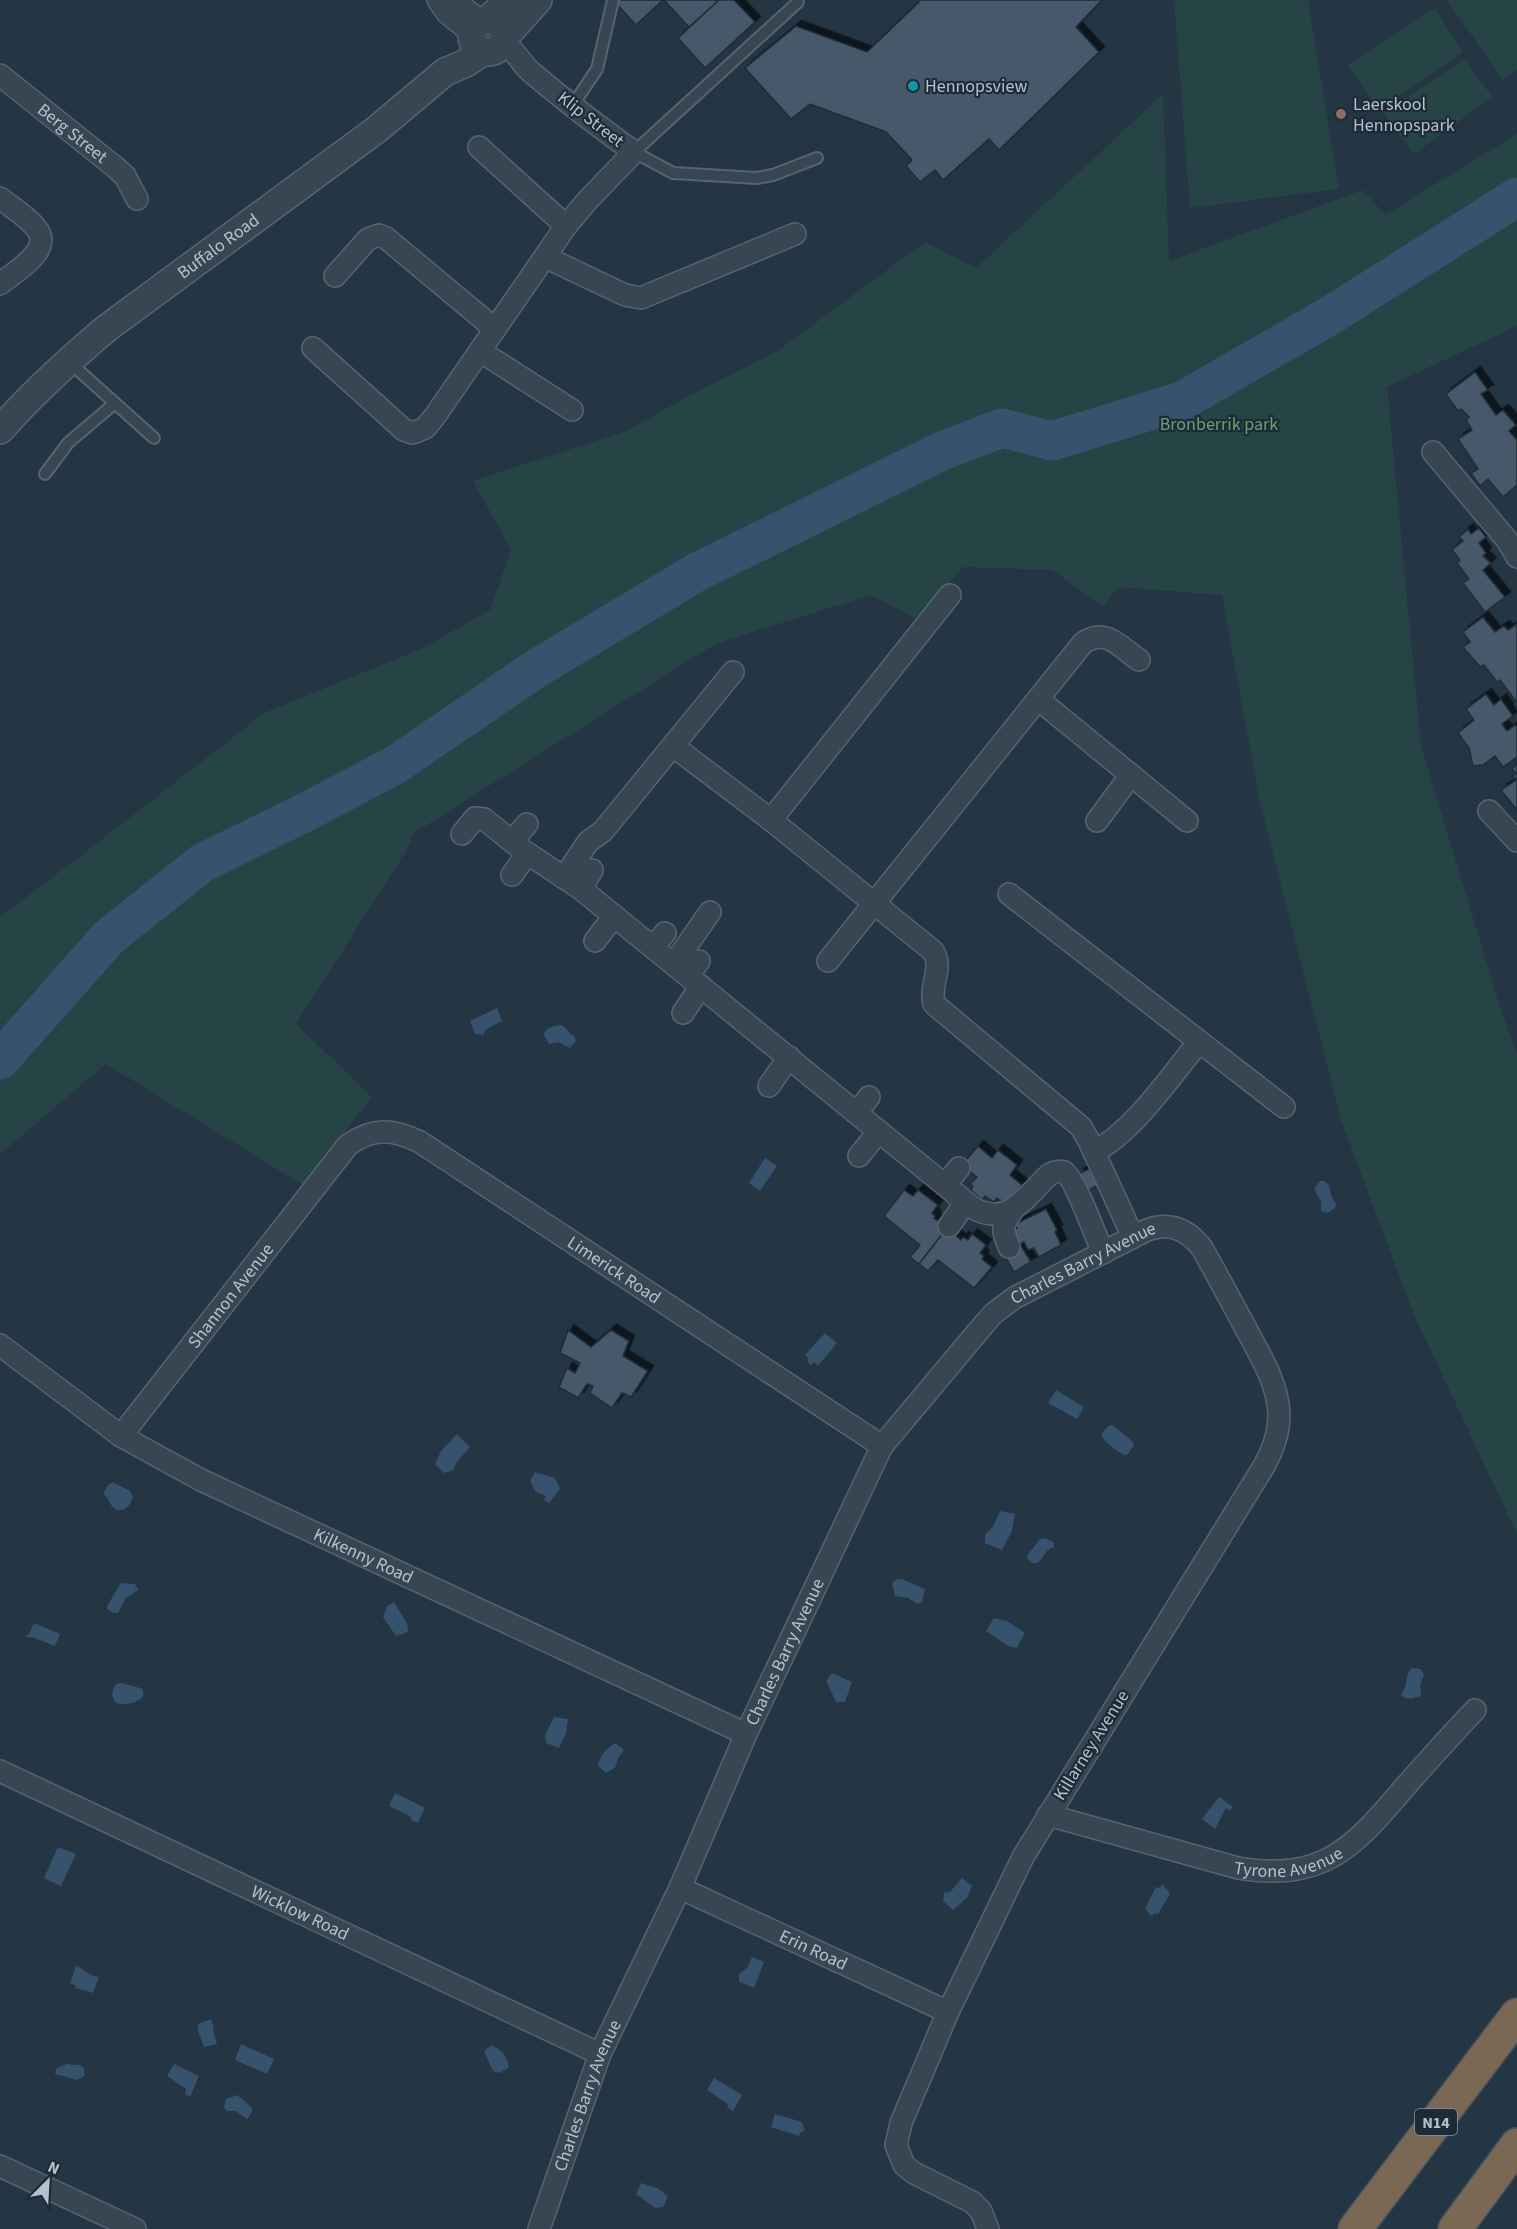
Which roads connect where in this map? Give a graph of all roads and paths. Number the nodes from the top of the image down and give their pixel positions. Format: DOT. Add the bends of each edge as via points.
graph roads {
  1 [pos="438,0"];
  2 [pos="453,0"];
  3 [pos="510,0"];
  4 [pos="538,0"];
  5 [pos="613,0"];
  6 [pos="798,2"];
  7 [pos="486,37"];
  8 [pos="0,75"];
  9 [pos="573,105"];
  10 [pos="479,147"];
  11 [pos="634,152"];
  12 [pos="817,158"];
  13 [pos="0,198"];
  14 [pos="137,199"];
  15 [pos="566,226"];
  16 [pos="795,234"];
  17 [pos="545,257"];
  18 [pos="334,276"];
  19 [pos="0,284"];
  20 [pos="495,329"];
  21 [pos="313,348"];
  22 [pos="480,351"];
  23 [pos="68,361"];
  24 [pos="115,403"];
  25 [pos="572,410"];
  26 [pos="0,430"];
  27 [pos="154,438"];
  28 [pos="1433,452"];
  29 [pos="45,474"];
  30 [pos="1517,557"];
  31 [pos="951,595"];
  32 [pos="1139,660"];
  33 [pos="733,672"];
  34 [pos="1038,699"];
  35 [pos="673,746"];
  36 [pos="1131,775"];
  37 [pos="1489,811"];
  38 [pos="771,820"];
  39 [pos="1097,821"];
  40 [pos="1187,821"];
  41 [pos="527,824"];
  42 [pos="462,834"];
  43 [pos="1517,841"];
  44 [pos="520,847"];
  45 [pos="592,870"];
  46 [pos="512,875"];
  47 [pos="573,884"];
  48 [pos="1009,894"];
  49 [pos="876,903"];
  50 [pos="710,912"];
  51 [pos="614,916"];
  52 [pos="595,941"];
  53 [pos="828,961"];
  54 [pos="690,972"];
  55 [pos="683,1013"];
  56 [pos="1199,1042"];
  57 [pos="789,1058"];
  58 [pos="769,1086"];
  59 [pos="1284,1107"];
  60 [pos="879,1131"];
  61 [pos="1086,1150"];
  62 [pos="341,1153"];
  63 [pos="859,1156"];
  64 [pos="959,1168"];
  65 [pos="1056,1171"];
  66 [pos="945,1185"];
  67 [pos="966,1202"];
  68 [pos="1013,1210"];
  69 [pos="949,1226"];
  70 [pos="1133,1237"];
  71 [pos="1196,1240"];
  72 [pos="1009,1247"];
  73 [pos="1103,1253"];
  74 [pos="0,1345"];
  75 [pos="121,1436"];
  76 [pos="882,1446"];
  77 [pos="1475,1710"];
  78 [pos="746,1734"];
  79 [pos="0,1771"];
  80 [pos="1048,1815"];
  81 [pos="680,1888"];
  82 [pos="948,2012"];
  83 [pos="1517,2015"];
  84 [pos="600,2054"];
  85 [pos="1517,2145"];
  86 [pos="0,2166"];
  87 [pos="135,2229"];
  88 [pos="539,2229"];
  89 [pos="988,2229"];
  90 [pos="1355,2229"];
  91 [pos="1455,2229"];
  1 -- 7 [label="street, Klip Street" via="447,13"];
  2 -- 7 [label="street, Klip Street"];
  3 -- 7 [label="street"];
  4 -- 7 [label="street"];
  5 -- 9 [label="lane" via="597,69"];
  6 -- 11 [label="lane"];
  7 -- 9 [label="street, Klip Street" via="518,55 529,70"];
  7 -- 23 [label="street, Buffalo Road" via="466,63 445,72 376,130"];
  8 -- 14 [label="street, Berg Street" via="125,176"];
  9 -- 11 [label="street, Klip Street"];
  10 -- 15 [label="street"];
  11 -- 12 [label="lane" via="673,173 757,178"];
  11 -- 15 [label="street, Klip Street"];
  13 -- 19 [label="street" via="36,227 41,239 36,255"];
  15 -- 17 [label="street, Klip Street"];
  16 -- 17 [label="street" via="641,298 625,296"];
  17 -- 20 [label="street, Klip Street"];
  18 -- 20 [label="street" via="368,239 379,235"];
  20 -- 22 [label="street, Klip Street"];
  21 -- 22 [label="street, Klip Street" via="404,430 413,433 425,428 435,416"];
  22 -- 25 [label="street"];
  23 -- 24 [label="lane"];
  23 -- 26 [label="street, Buffalo Road"];
  24 -- 27 [label="lane"];
  24 -- 29 [label="lane" via="68,443"];
  28 -- 30 [label="street"];
  31 -- 38 [label="street"];
  32 -- 34 [label="street" via="1107,637 1090,638"];
  33 -- 35 [label="street"];
  34 -- 36 [label="street"];
  34 -- 49 [label="street"];
  35 -- 38 [label="street"];
  35 -- 47 [label="street" via="603,831 588,842"];
  36 -- 39 [label="street"];
  36 -- 40 [label="street"];
  37 -- 43 [label="street"];
  38 -- 49 [label="street"];
  41 -- 44 [label="street"];
  42 -- 44 [label="street" via="475,818 484,819"];
  44 -- 46 [label="street"];
  44 -- 47 [label="street"];
  45 -- 47 [label="street"];
  47 -- 51 [label="street"];
  48 -- 56 [label="street"];
  49 -- 53 [label="street"];
  49 -- 61 [label="street" via="938,958 933,1004 1081,1127"];
  50 -- 54 [label="street"];
  51 -- 52 [label="street"];
  51 -- 54 [label="street" via="659,940"];
  54 -- 55 [label="street"];
  54 -- 57 [label="street" via="776,1034"];
  56 -- 59 [label="street"];
  56 -- 61 [label="street" via="1131,1124 1111,1143"];
  57 -- 58 [label="street"];
  57 -- 60 [label="street" via="862,1105"];
  60 -- 63 [label="street"];
  60 -- 66 [label="street"];
  61 -- 65 [label="street"];
  61 -- 70 [label="street"];
  62 -- 75 [label="street, Shannon Avenue"];
  62 -- 76 [label="street, Limerick Road" via="356,1139 379,1132 402,1134 420,1142"];
  64 -- 66 [label="street"];
  65 -- 68 [label="street"];
  65 -- 73 [label="street" via="1064,1172 1070,1179"];
  66 -- 67 [label="street"];
  67 -- 68 [label="street" via="992,1215"];
  67 -- 69 [label="street"];
  68 -- 72 [label="street" via="1003,1223"];
  70 -- 71 [label="street, Charles Barry Avenue" via="1164,1226 1181,1230"];
  70 -- 73 [label="street, Charles Barry Avenue"];
  71 -- 80 [label="street, Killarney Avenue" via="1274,1384 1279,1411 1276,1438 1264,1466"];
  73 -- 76 [label="street, Charles Barry Avenue" via="1014,1298 993,1314"];
  74 -- 75 [label="street, Kilkenny Road"];
  75 -- 78 [label="street, Kilkenny Road" via="212,1485"];
  76 -- 78 [label="street, Charles Barry Avenue"];
  77 -- 80 [label="street, Tyrone Avenue" via="1356,1842 1326,1861 1298,1870 1264,1872 1238,1868"];
  78 -- 81 [label="street, Charles Barry Avenue"];
  79 -- 84 [label="street, Wicklow Road"];
  80 -- 82 [label="street, Killarney Avenue" via="1018,1866"];
  81 -- 82 [label="street, Erin Road"];
  81 -- 84 [label="street, Charles Barry Avenue"];
  82 -- 89 [label="street, Killarney Avenue" via="901,2123 896,2145 904,2165 972,2202 981,2211"];
  83 -- 90 [label="highway, N14"];
  84 -- 88 [label="street, Charles Barry Avenue"];
  85 -- 91 [label="highway"];
  86 -- 87 [label="street"];
}
